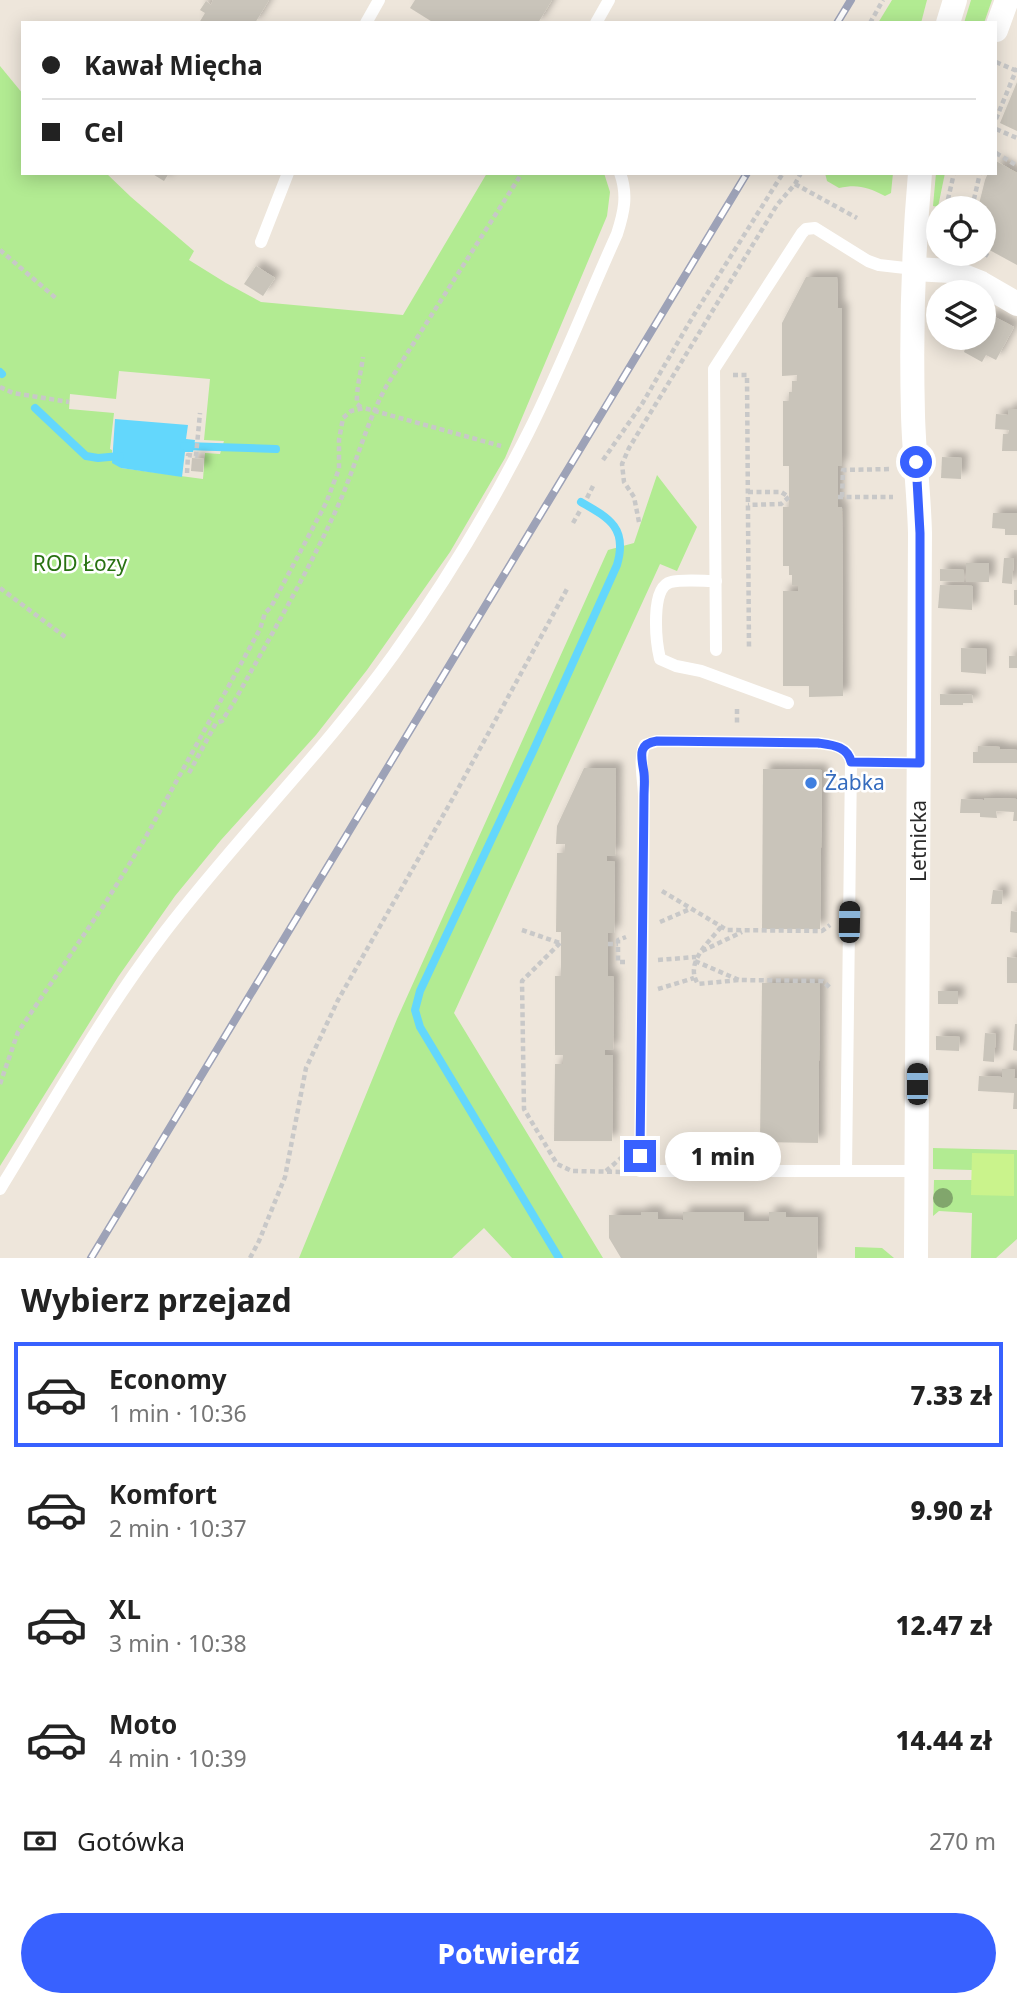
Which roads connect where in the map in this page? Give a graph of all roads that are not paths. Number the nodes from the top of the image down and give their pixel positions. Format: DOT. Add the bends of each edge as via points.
graph roads {
  1 [pos="379,0"];
  2 [pos="609,0"];
  3 [pos="955,0"];
  4 [pos="1007,0"];
  5 [pos="367,21"];
  6 [pos="597,21"];
  7 [pos="949,21"];
  8 [pos="997,27"];
  9 [pos="287,175"];
  10 [pos="621,175"];
  11 [pos="920,175"];
  12 [pos="261,242"];
  13 [pos="914,269"];
  14 [pos="1017,304"];
  15 [pos="716,581"];
  16 [pos="716,650"];
  17 [pos="788,703"];
  18 [pos="851,762"];
  19 [pos="920,763"];
  20 [pos="846,1171"];
  21 [pos="916,1171"];
  22 [pos="0,1189"];
  23 [pos="915,1258"];
  1 -- 5 [label="lane"];
  2 -- 6 [label="lane"];
  3 -- 7 [label="street"];
  4 -- 8 [label="street"];
  9 -- 12 [label="lane"];
  10 -- 22 [label="lane" via="625,200 617,234 519,451 457,558 345,719 157,942 105,1016"];
  11 -- 13 [label="street, Letnicka"];
  13 -- 14 [label="street" via="951,271"];
  13 -- 15 [label="lane" via="879,265 815,228 806,229 714,369"];
  13 -- 19 [label="street, Letnicka"];
  15 -- 16 [label="lane"];
  15 -- 17 [label="lane" via="670,582 660,589 656,601 660,659"];
  18 -- 19 [label="lane"];
  18 -- 20 [label="lane"];
  18 -- 20 [label="lane" via="843,748 818,743 657,741 645,745 641,755 640,1171"];
  19 -- 21 [label="street, Letnicka"];
  20 -- 21 [label="lane"];
  21 -- 23 [label="street, Letnicka"];
}
